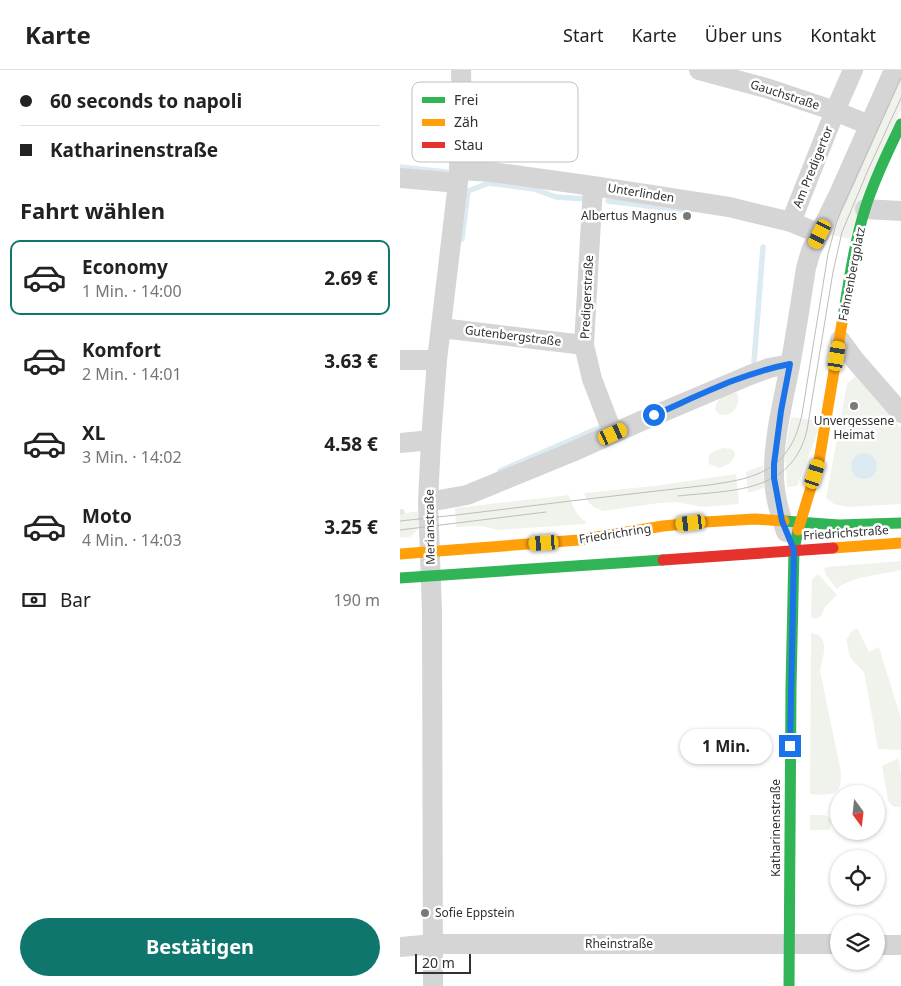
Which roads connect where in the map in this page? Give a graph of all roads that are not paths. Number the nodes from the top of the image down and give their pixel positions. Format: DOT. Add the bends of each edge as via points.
graph roads {
  1 [pos="699,70"];
  2 [pos="853,70"];
  3 [pos="894,70"];
  4 [pos="835,111"];
  5 [pos="901,124"];
  6 [pos="869,125"];
  7 [pos="459,162"];
  8 [pos="458,176"];
  9 [pos="400,178"];
  10 [pos="594,186"];
  11 [pos="865,210"];
  12 [pos="901,211"];
  13 [pos="791,222"];
  14 [pos="815,242"];
  15 [pos="441,328"];
  16 [pos="840,340"];
  17 [pos="584,345"];
  18 [pos="400,360"];
  19 [pos="437,360"];
  20 [pos="790,364"];
  21 [pos="901,413"];
  22 [pos="613,434"];
  23 [pos="431,440"];
  24 [pos="400,444"];
  25 [pos="428,502"];
  26 [pos="791,521"];
  27 [pos="901,523"];
  28 [pos="901,543"];
  29 [pos="794,550"];
  30 [pos="430,552"];
  31 [pos="400,554"];
  32 [pos="431,576"];
  33 [pos="400,578"];
  34 [pos="434,944"];
  35 [pos="789,944"];
  36 [pos="830,944"];
  37 [pos="885,944"];
  38 [pos="901,945"];
  39 [pos="400,947"];
  40 [pos="433,986"];
  41 [pos="789,986"];
  1 -- 4 [label="street, Gauchstraße"];
  2 -- 4 [label="street, Am Predigertor"];
  3 -- 6 [label="street"];
  4 -- 6 [label="street, Gauchstraße"];
  4 -- 13 [label="street, Am Predigertor"];
  5 -- 11 [label="main road, Fahnenbergplatz"];
  6 -- 14 [label="street"];
  7 -- 8 [label="street, Merianstraße"];
  8 -- 9 [label="street, Unterlinden"];
  8 -- 10 [label="street, Unterlinden" via="492,172"];
  8 -- 15 [label="street, Merianstraße"];
  10 -- 13 [label="street, Unterlinden" via="729,207"];
  10 -- 17 [label="street, Predigerstraße"];
  11 -- 12 [label="street"];
  11 -- 16 [label="main road, Fahnenbergplatz" via="853,258"];
  13 -- 14 [label="street, Unterlinden"];
  14 -- 20 [label="street" via="806,268"];
  15 -- 17 [label="street, Gutenbergstraße"];
  15 -- 19 [label="street, Merianstraße"];
  16 -- 21 [label="street"];
  16 -- 26 [label="main road, Fahnenbergplatz" via="819,461"];
  17 -- 22 [label="street, Predigerstraße" via="592,379"];
  18 -- 19 [label="street"];
  19 -- 23 [label="street, Merianstraße"];
  20 -- 22 [label="street" via="750,375"];
  20 -- 26 [label="street" via="774,478"];
  22 -- 25 [label="street" via="467,495"];
  23 -- 24 [label="street"];
  23 -- 25 [label="street, Merianstraße"];
  25 -- 30 [label="street, Merianstraße"];
  26 -- 27 [label="main road, Friedrichstraße"];
  26 -- 29 [label="street"];
  26 -- 30 [label="main road, Friedrichring" via="705,522 579,540"];
  28 -- 29 [label="main road, Friedrichstraße"];
  29 -- 32 [label="main road, Friedrichring"];
  29 -- 35 [label="main road, Katharinenstraße"];
  30 -- 31 [label="main road, Friedrichring"];
  30 -- 32 [label="street, Merianstraße"];
  32 -- 33 [label="main road, Friedrichring"];
  32 -- 34 [label="street, Merianstraße"];
  34 -- 35 [label="street, Rheinstraße"];
  34 -- 39 [label="street, Rheinstraße"];
  34 -- 40 [label="street, Merianstraße"];
  35 -- 36 [label="street, Rheinstraße"];
  35 -- 41 [label="main road, Katharinenstraße"];
  37 -- 38 [label="street"];
}
